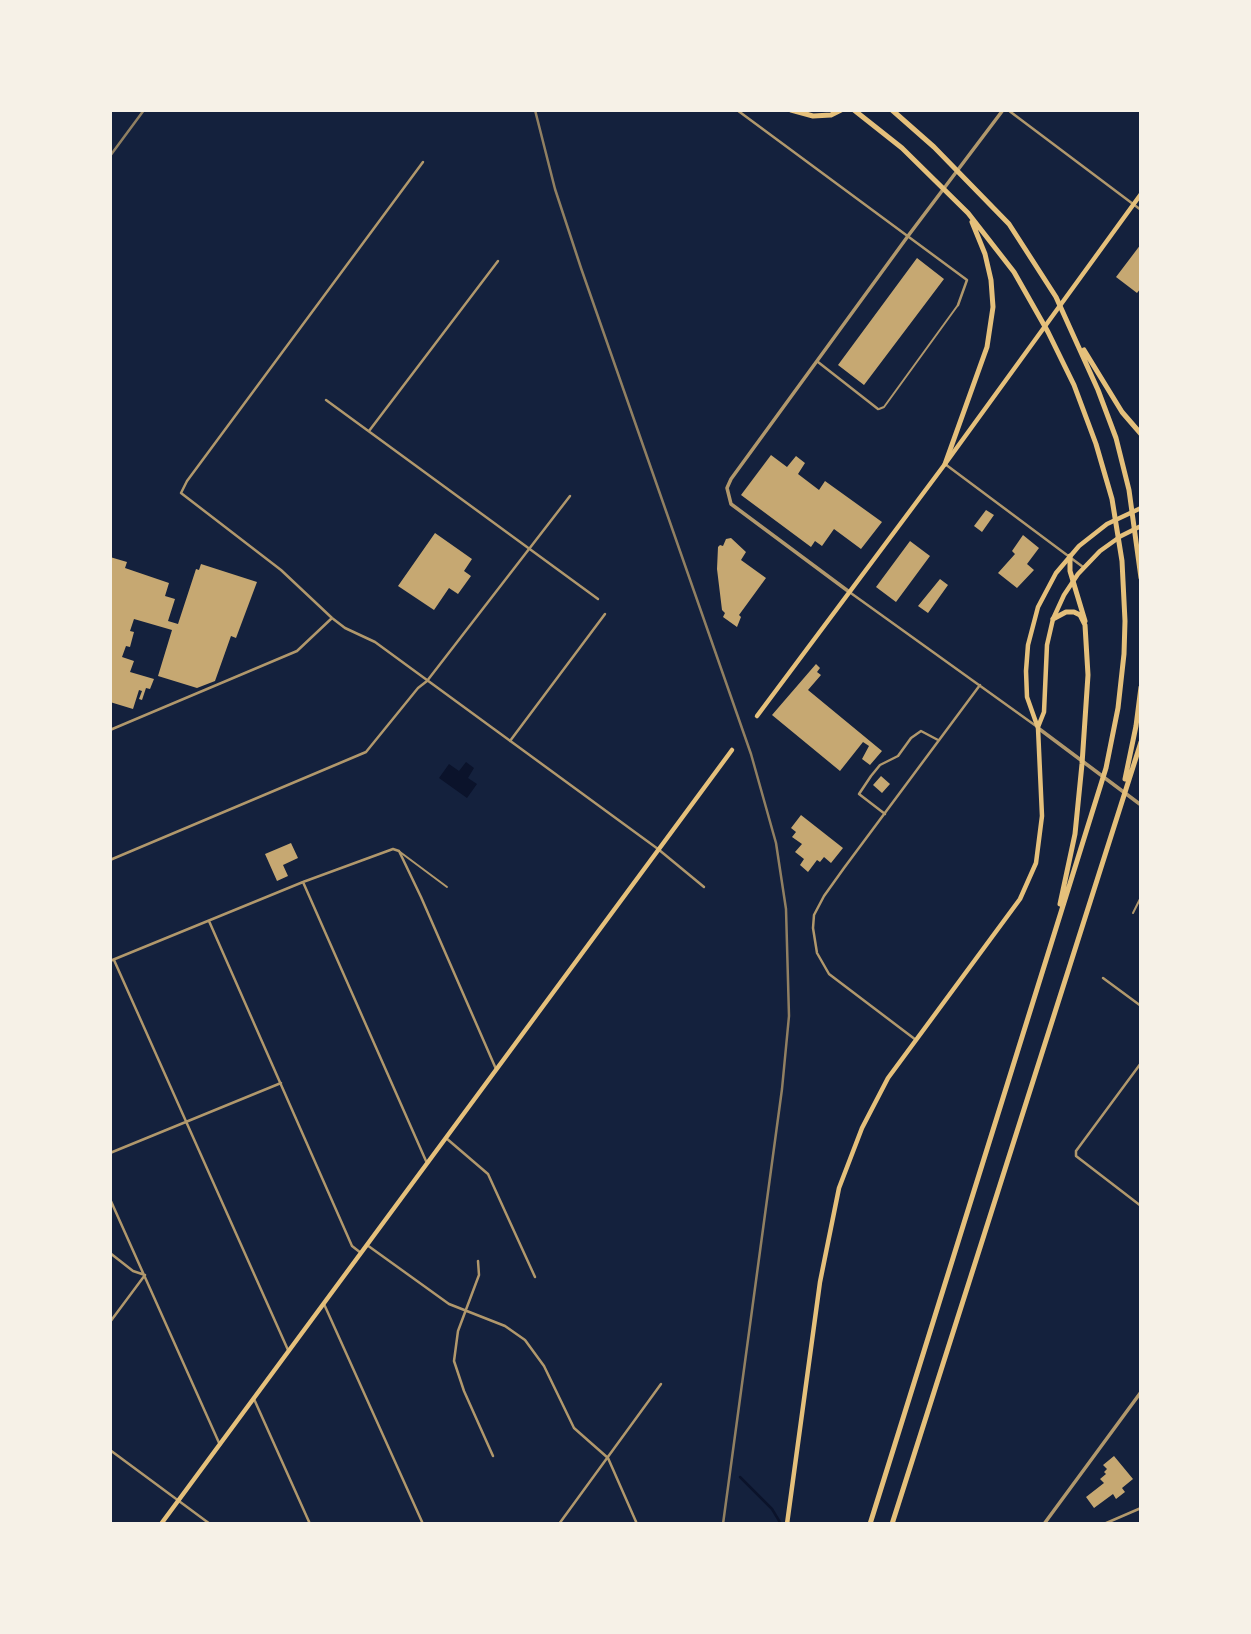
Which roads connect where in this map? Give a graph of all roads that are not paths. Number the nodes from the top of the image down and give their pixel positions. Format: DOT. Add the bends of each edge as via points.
graph roads {
  1 [pos="737,110"];
  2 [pos="791,110"];
  3 [pos="841,110"];
  4 [pos="854,110"];
  5 [pos="892,110"];
  6 [pos="1006,110"];
  7 [pos="423,162"];
  8 [pos="1141,194"];
  9 [pos="1133,203"];
  10 [pos="1141,210"];
  11 [pos="968,213"];
  12 [pos="908,236"];
  13 [pos="498,261"];
  14 [pos="958,305"];
  15 [pos="1074,334"];
  16 [pos="1141,344"];
  17 [pos="1141,355"];
  18 [pos="818,362"];
  19 [pos="326,400"];
  20 [pos="878,409"];
  21 [pos="369,431"];
  22 [pos="1141,434"];
  23 [pos="945,464"];
  24 [pos="570,496"];
  25 [pos="1141,508"];
  26 [pos="1141,526"];
  27 [pos="528,548"];
  28 [pos="1070,556"];
  29 [pos="1083,568"];
  30 [pos="1141,578"];
  31 [pos="1073,581"];
  32 [pos="848,591"];
  33 [pos="598,599"];
  34 [pos="606,614"];
  35 [pos="332,618"];
  36 [pos="1053,619"];
  37 [pos="1085,625"];
  38 [pos="427,681"];
  39 [pos="979,685"];
  40 [pos="1141,687"];
  41 [pos="757,716"];
  42 [pos="1038,728"];
  43 [pos="110,730"];
  44 [pos="938,740"];
  45 [pos="510,741"];
  46 [pos="1141,742"];
  47 [pos="732,750"];
  48 [pos="1131,762"];
  49 [pos="1141,805"];
  50 [pos="885,814"];
  51 [pos="659,849"];
  52 [pos="399,851"];
  53 [pos="110,860"];
  54 [pos="303,882"];
  55 [pos="447,887"];
  56 [pos="704,887"];
  57 [pos="1141,897"];
  58 [pos="1133,913"];
  59 [pos="209,921"];
  60 [pos="1054,935"];
  61 [pos="112,961"];
  62 [pos="1103,978"];
  63 [pos="1141,1006"];
  64 [pos="916,1040"];
  65 [pos="1141,1063"];
  66 [pos="496,1069"];
  67 [pos="281,1083"];
  68 [pos="186,1123"];
  69 [pos="446,1138"];
  70 [pos="110,1153"];
  71 [pos="427,1164"];
  72 [pos="110,1199"];
  73 [pos="1141,1206"];
  74 [pos="367,1245"];
  75 [pos="110,1253"];
  76 [pos="361,1254"];
  77 [pos="478,1261"];
  78 [pos="145,1275"];
  79 [pos="535,1277"];
  80 [pos="324,1304"];
  81 [pos="465,1311"];
  82 [pos="110,1322"];
  83 [pos="289,1352"];
  84 [pos="661,1384"];
  85 [pos="1140,1395"];
  86 [pos="254,1399"];
  87 [pos="220,1445"];
  88 [pos="112,1451"];
  89 [pos="110,1457"];
  90 [pos="494,1457"];
  91 [pos="608,1458"];
  92 [pos="179,1500"];
  93 [pos="1141,1508"];
  94 [pos="161,1524"];
  95 [pos="211,1524"];
  96 [pos="310,1524"];
  97 [pos="423,1524"];
  98 [pos="559,1524"];
  99 [pos="637,1524"];
  100 [pos="787,1524"];
  101 [pos="870,1524"];
  102 [pos="892,1524"];
  103 [pos="1044,1524"];
  104 [pos="1104,1524"];
  1 -- 12 [label="street"];
  2 -- 3 [label="highway" via="813,116"];
  4 -- 11 [label="highway" via="923,166"];
  5 -- 15 [label="highway" via="1009,224"];
  6 -- 9 [label="street"];
  6 -- 12 [label="street"];
  7 -- 35 [label="street" via="181,493 281,570"];
  8 -- 9 [label="main road"];
  9 -- 10 [label="street"];
  9 -- 23 [label="main road"];
  11 -- 23 [label="highway" via="985,254 993,307 987,347"];
  11 -- 60 [label="highway" via="1014,272 1074,385 1112,499 1122,561 1125,654 1112,739"];
  12 -- 14 [label="street" via="967,280"];
  12 -- 18 [label="street"];
  13 -- 21 [label="street"];
  14 -- 20 [label="lane" via="884,407"];
  15 -- 22 [label="highway" via="1122,412"];
  15 -- 30 [label="highway" via="1116,438 1129,489"];
  16 -- 17 [label="lane"];
  18 -- 20 [label="street"];
  18 -- 32 [label="street" via="731,479 727,495 731,504"];
  19 -- 21 [label="street"];
  21 -- 27 [label="street"];
  23 -- 28 [label="street"];
  23 -- 32 [label="main road"];
  24 -- 27 [label="street"];
  25 -- 28 [label="main road" via="1107,524"];
  26 -- 29 [label="main road" via="1111,543"];
  27 -- 33 [label="street"];
  27 -- 38 [label="street"];
  28 -- 29 [label="street"];
  28 -- 31 [label="highway"];
  28 -- 42 [label="main road" via="1043,596 1028,645 1027,697"];
  29 -- 31 [label="main road"];
  31 -- 36 [label="main road"];
  31 -- 37 [label="highway"];
  32 -- 39 [label="street"];
  32 -- 41 [label="main road"];
  34 -- 45 [label="street"];
  35 -- 38 [label="street" via="375,642"];
  35 -- 43 [label="street" via="297,651"];
  36 -- 37 [label="highway" via="1074,611"];
  36 -- 42 [label="main road" via="1045,658 1044,712"];
  37 -- 60 [label="highway" via="1088,675 1079,800"];
  38 -- 45 [label="street"];
  38 -- 53 [label="street" via="366,752"];
  39 -- 42 [label="street"];
  39 -- 44 [label="street"];
  40 -- 48 [label="highway"];
  42 -- 49 [label="street"];
  42 -- 64 [label="main road" via="1042,823 1032,876 1012,911"];
  44 -- 50 [label="street"];
  44 -- 50 [label="street" via="920,731 898,756 871,776 859,794"];
  45 -- 51 [label="street"];
  46 -- 48 [label="highway"];
  47 -- 51 [label="main road"];
  48 -- 102 [label="highway"];
  50 -- 64 [label="street" via="824,896 813,928 817,953 829,974"];
  51 -- 56 [label="street"];
  51 -- 66 [label="main road"];
  52 -- 54 [label="street" via="393,849"];
  52 -- 55 [label="lane"];
  52 -- 66 [label="street"];
  54 -- 59 [label="street"];
  54 -- 71 [label="street"];
  57 -- 58 [label="lane"];
  59 -- 61 [label="street"];
  59 -- 67 [label="street"];
  60 -- 101 [label="highway"];
  61 -- 68 [label="street"];
  62 -- 63 [label="street"];
  64 -- 100 [label="main road" via="888,1078 839,1188 820,1282"];
  65 -- 73 [label="street" via="1076,1151 1076,1156"];
  66 -- 69 [label="main road"];
  67 -- 68 [label="street"];
  67 -- 76 [label="street" via="352,1246"];
  68 -- 70 [label="street"];
  68 -- 83 [label="street"];
  69 -- 71 [label="main road"];
  69 -- 79 [label="street" via="488,1174"];
  71 -- 74 [label="main road"];
  72 -- 78 [label="street"];
  74 -- 76 [label="main road"];
  74 -- 81 [label="street" via="439,1298"];
  75 -- 78 [label="street"];
  76 -- 80 [label="main road"];
  77 -- 81 [label="street" via="480,1275"];
  78 -- 82 [label="street"];
  78 -- 87 [label="street"];
  80 -- 83 [label="main road"];
  80 -- 97 [label="street"];
  81 -- 90 [label="street" via="454,1361"];
  81 -- 91 [label="street" via="505,1326 525,1340 544,1366 574,1428"];
  83 -- 86 [label="main road"];
  84 -- 91 [label="street"];
  85 -- 103 [label="street"];
  86 -- 87 [label="main road"];
  86 -- 96 [label="street"];
  87 -- 92 [label="main road"];
  88 -- 89 [label="lane"];
  88 -- 92 [label="street"];
  91 -- 98 [label="street"];
  91 -- 99 [label="street"];
  92 -- 94 [label="main road"];
  92 -- 95 [label="street"];
  93 -- 104 [label="street"];
}
